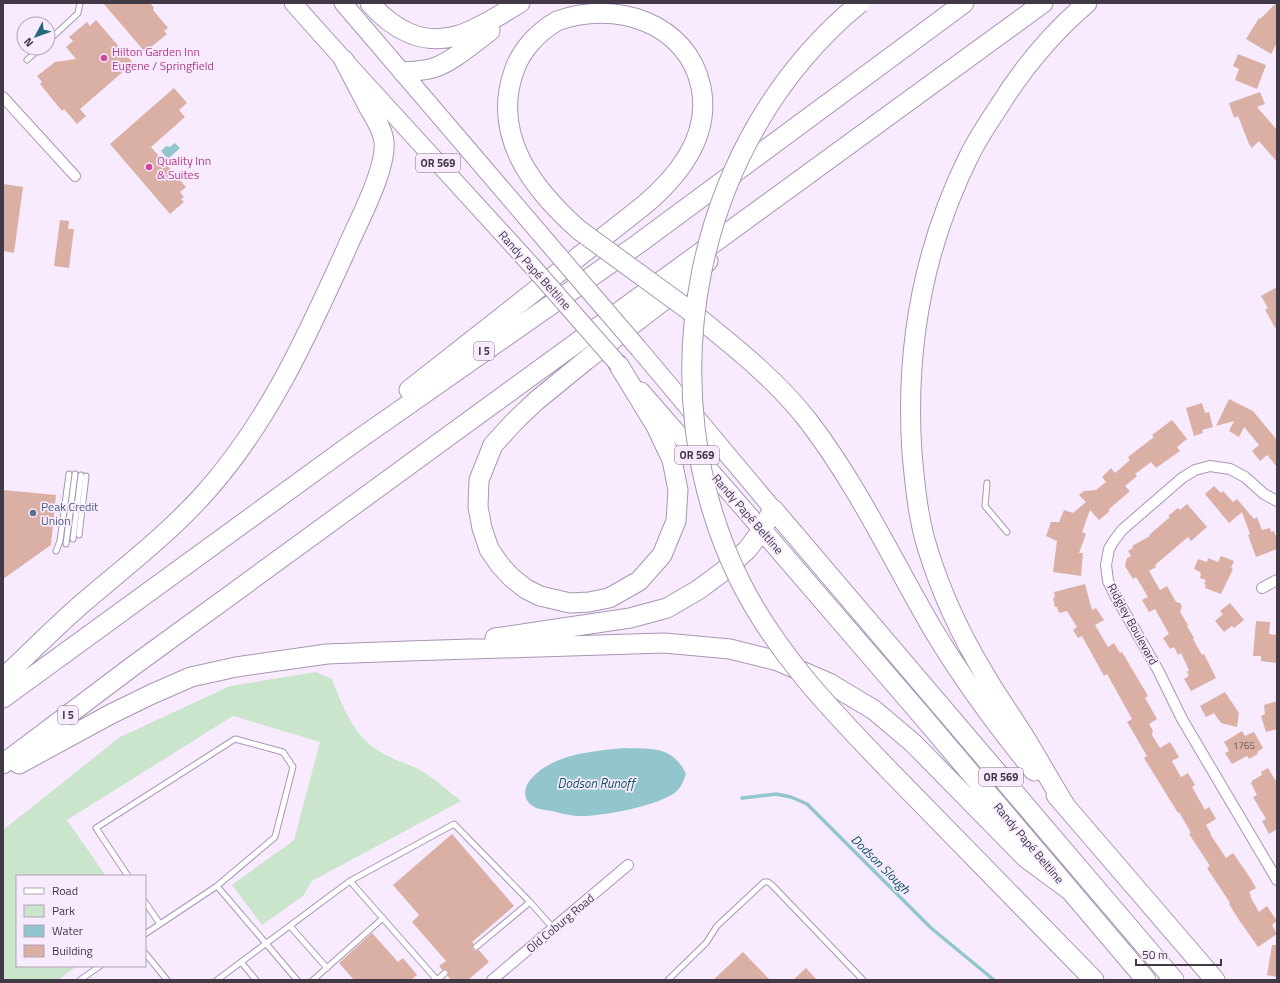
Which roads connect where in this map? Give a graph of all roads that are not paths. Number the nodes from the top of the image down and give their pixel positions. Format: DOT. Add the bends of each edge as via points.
graph roads {
  1 [pos="80,3"];
  2 [pos="293,3"];
  3 [pos="343,3"];
  4 [pos="370,3"];
  5 [pos="520,3"];
  6 [pos="531,3"];
  7 [pos="860,3"];
  8 [pos="964,3"];
  9 [pos="1043,3"];
  10 [pos="1087,3"];
  11 [pos="56,34"];
  12 [pos="31,56"];
  13 [pos="27,60"];
  14 [pos="344,60"];
  15 [pos="402,72"];
  16 [pos="3,97"];
  17 [pos="75,176"];
  18 [pos="738,225"];
  19 [pos="618,364"];
  20 [pos="352,444"];
  21 [pos="988,483"];
  22 [pos="1277,500"];
  23 [pos="773,509"];
  24 [pos="762,530"];
  25 [pos="1006,532"];
  26 [pos="79,535"];
  27 [pos="73,539"];
  28 [pos="66,544"];
  29 [pos="56,551"];
  30 [pos="1277,580"];
  31 [pos="1262,588"];
  32 [pos="408,651"];
  33 [pos="3,678"];
  34 [pos="3,698"];
  35 [pos="3,764"];
  36 [pos="3,772"];
  37 [pos="1065,805"];
  38 [pos="628,865"];
  39 [pos="127,875"];
  40 [pos="1277,880"];
  41 [pos="350,881"];
  42 [pos="217,886"];
  43 [pos="1068,889"];
  44 [pos="530,902"];
  45 [pos="146,903"];
  46 [pos="383,918"];
  47 [pos="160,924"];
  48 [pos="290,926"];
  49 [pos="553,928"];
  50 [pos="146,933"];
  51 [pos="266,943"];
  52 [pos="476,947"];
  53 [pos="146,954"];
  54 [pos="240,962"];
  55 [pos="99,967"];
  56 [pos="327,968"];
  57 [pos="445,973"];
  58 [pos="80,980"];
  59 [pos="168,980"];
  60 [pos="217,980"];
  61 [pos="256,980"];
  62 [pos="297,980"];
  63 [pos="313,980"];
  64 [pos="437,980"];
  65 [pos="492,980"];
  66 [pos="668,980"];
  67 [pos="863,980"];
  68 [pos="1094,980"];
  69 [pos="1146,980"];
  70 [pos="1174,980"];
  71 [pos="1215,980"];
  1 -- 11 [label="lane" via="78,13"];
  2 -- 14 [label="main road, Randy Papé Beltline / OR 569"];
  3 -- 15 [label="main road, Randy Papé Beltline / OR 569"];
  4 -- 5 [label="highway" via="377,12 401,30 435,39 450,38 466,32"];
  6 -- 15 [label="highway" via="447,62 423,71"];
  7 -- 68 [label="highway, bridge" via="812,50 773,100 731,177 716,216 701,271 692,332 691,379 694,421 706,489 740,580 783,652 832,712"];
  8 -- 20 [label="highway, I 5" via="638,244"];
  9 -- 18 [label="highway, I 5"];
  10 -- 37 [label="highway" via="1042,49 1020,76 971,153 955,186 929,260 917,314 910,393 916,499 927,547 940,583 984,674"];
  12 -- 13 [label="lane"];
  14 -- 19 [label="main road, Randy Papé Beltline / OR 569, bridge"];
  14 -- 33 [label="highway" via="379,126 384,142 384,155 376,184 302,346 274,398 244,444 199,499 167,532 82,604"];
  15 -- 23 [label="main road, Randy Papé Beltline / OR 569, bridge"];
  16 -- 17 [label="street"];
  18 -- 19 [label="highway" via="693,278 536,401 493,445 479,480 478,507 482,528 500,565 526,589 540,596 570,603 609,598 639,581 662,556 676,521 678,490 672,460 656,426"];
  18 -- 35 [label="highway, I 5" via="133,666"];
  19 -- 24 [label="main road, Randy Papé Beltline / OR 569"];
  20 -- 34 [label="highway, I 5"];
  20 -- 37 [label="highway, bridge" via="395,400 648,202 685,163 701,124 702,101 699,80 686,52 673,35 650,19 629,12 606,9 586,11 550,25 532,41 515,67 510,84 507,116 510,133 526,170 561,214 579,230 690,311 752,363 809,422 850,483 932,628 964,677 1016,749"];
  21 -- 25 [label="lane" via="985,506"];
  22 -- 40 [label="street, Ridgley Boulevard" via="1264,494 1230,468 1210,466 1195,470 1182,478 1122,530 1109,549 1106,565 1108,581 1158,670 1182,719"];
  23 -- 24 [label="highway"];
  23 -- 70 [label="highway, Randy Papé Beltline / OR 569"];
  24 -- 32 [label="highway" via="747,550 721,573 667,608 630,618"];
  24 -- 43 [label="highway, Randy Papé Beltline / OR 569"];
  26 -- 27 [label="lane" via="84,476"];
  28 -- 29 [label="lane" via="72,474"];
  30 -- 31 [label="street"];
  32 -- 36 [label="highway" via="327,654 236,667 192,677 111,714"];
  32 -- 43 [label="highway" via="664,643 730,649 778,661 829,683 874,710 913,743 1026,858"];
  37 -- 71 [label="highway"];
  38 -- 49 [label="street, Old Coburg Road"];
  39 -- 42 [label="lane" via="96,828 235,740 283,752 293,767 275,837"];
  41 -- 44 [label="lane" via="454,824"];
  41 -- 46 [label="lane"];
  41 -- 48 [label="lane"];
  42 -- 47 [label="lane"];
  42 -- 51 [label="lane"];
  43 -- 69 [label="highway, Randy Papé Beltline / OR 569"];
  44 -- 49 [label="lane"];
  44 -- 52 [label="lane"];
  45 -- 47 [label="lane"];
  46 -- 56 [label="lane"];
  46 -- 64 [label="lane"];
  47 -- 50 [label="lane"];
  48 -- 51 [label="lane"];
  48 -- 56 [label="lane"];
  49 -- 65 [label="street, Old Coburg Road"];
  51 -- 54 [label="lane"];
  51 -- 62 [label="lane"];
  53 -- 59 [label="lane"];
  54 -- 60 [label="lane"];
  54 -- 61 [label="lane"];
  55 -- 58 [label="lane"];
  56 -- 63 [label="lane"];
  57 -- 64 [label="lane"];
  66 -- 67 [label="lane" via="703,946 717,926 764,882 768,882"];
}
